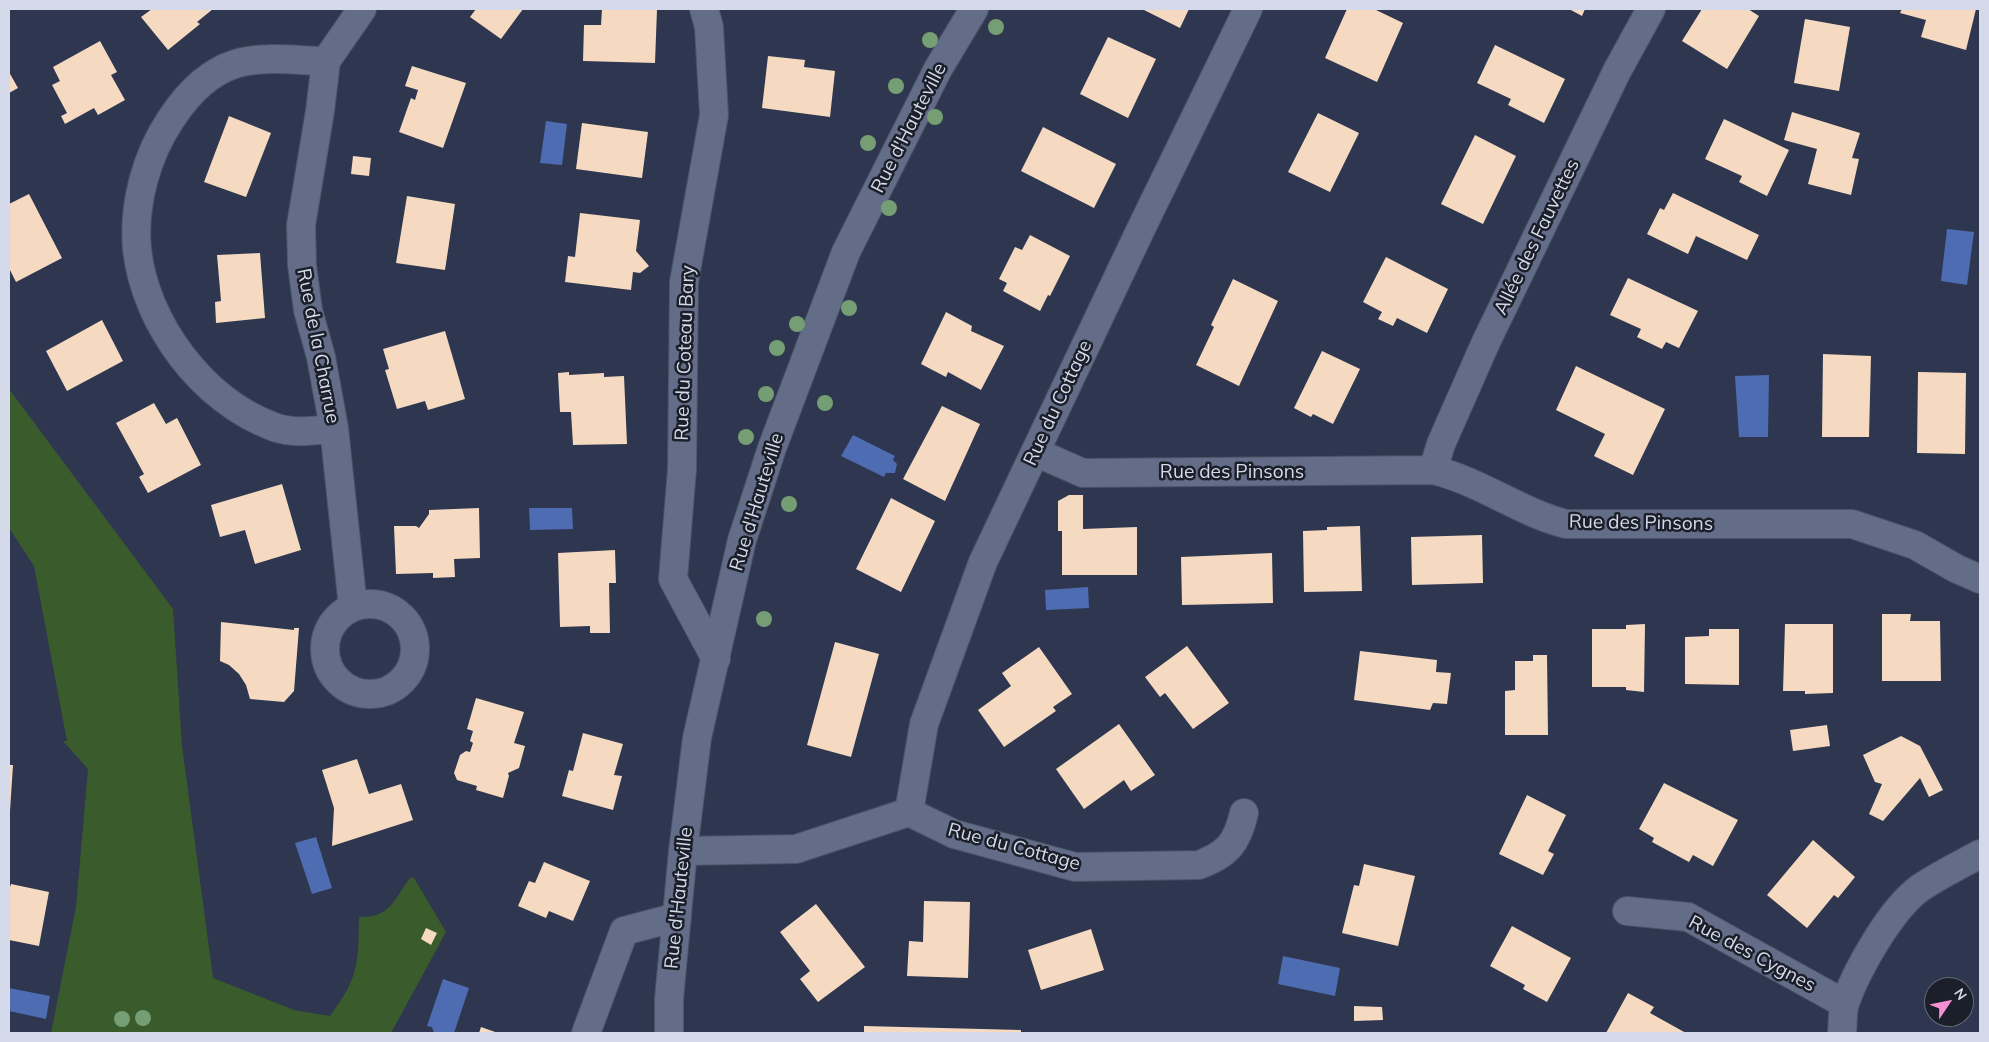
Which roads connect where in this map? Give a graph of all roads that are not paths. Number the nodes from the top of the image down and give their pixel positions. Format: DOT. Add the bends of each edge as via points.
graph roads {
  1 [pos="362,9"];
  2 [pos="704,9"];
  3 [pos="974,9"];
  4 [pos="1248,9"];
  5 [pos="1651,9"];
  6 [pos="326,61"];
  7 [pos="334,428"];
  8 [pos="1035,452"];
  9 [pos="1433,470"];
  10 [pos="1980,579"];
  11 [pos="353,607"];
  12 [pos="716,659"];
  13 [pos="909,812"];
  14 [pos="1244,813"];
  15 [pos="683,851"];
  16 [pos="1980,854"];
  17 [pos="1627,911"];
  18 [pos="677,916"];
  19 [pos="1845,1004"];
  20 [pos="586,1033"];
  21 [pos="669,1033"];
  22 [pos="1842,1033"];
  1 -- 6 [label="street, Rue de la Charrue"];
  2 -- 12 [label="street, Rue du Coteau Bary" via="709,27 714,115 684,282 682,469 673,580"];
  3 -- 12 [label="street, Rue d'Hauteville" via="938,69 846,252 772,448 742,540"];
  4 -- 8 [label="street, Rue du Cottage"];
  5 -- 9 [label="street, Allée des Fauvettes" via="1617,71 1486,342 1440,444"];
  6 -- 7 [label="street, Rue de la Charrue" via="300,225 308,310 321,357"];
  6 -- 7 [label="street" via="236,63 213,74 188,96 168,123 150,159 139,201 137,245 154,308 171,339 200,377 240,410 275,428 296,431"];
  7 -- 11 [label="street, Rue de la Charrue"];
  8 -- 9 [label="street, Rue des Pinsons" via="1083,473"];
  8 -- 13 [label="street, Rue du Cottage" via="983,562 924,724"];
  9 -- 10 [label="street, Rue des Pinsons" via="1459,476 1541,517 1566,524 1852,524 1915,545 1956,570"];
  12 -- 15 [label="street, Rue d'Hauteville" via="698,738"];
  13 -- 14 [label="street, Rue du Cottage" via="954,834 1075,867 1199,865 1217,858 1231,846 1240,830"];
  13 -- 15 [label="street" via="796,849"];
  15 -- 18 [label="street, Rue d'Hauteville"];
  16 -- 19 [label="street" via="1936,878 1903,903 1874,946"];
  17 -- 19 [label="street, Rue des Cygnes" via="1688,917"];
  18 -- 20 [label="street" via="624,931"];
  18 -- 21 [label="street, Rue d'Hauteville"];
  19 -- 22 [label="street"];
}
